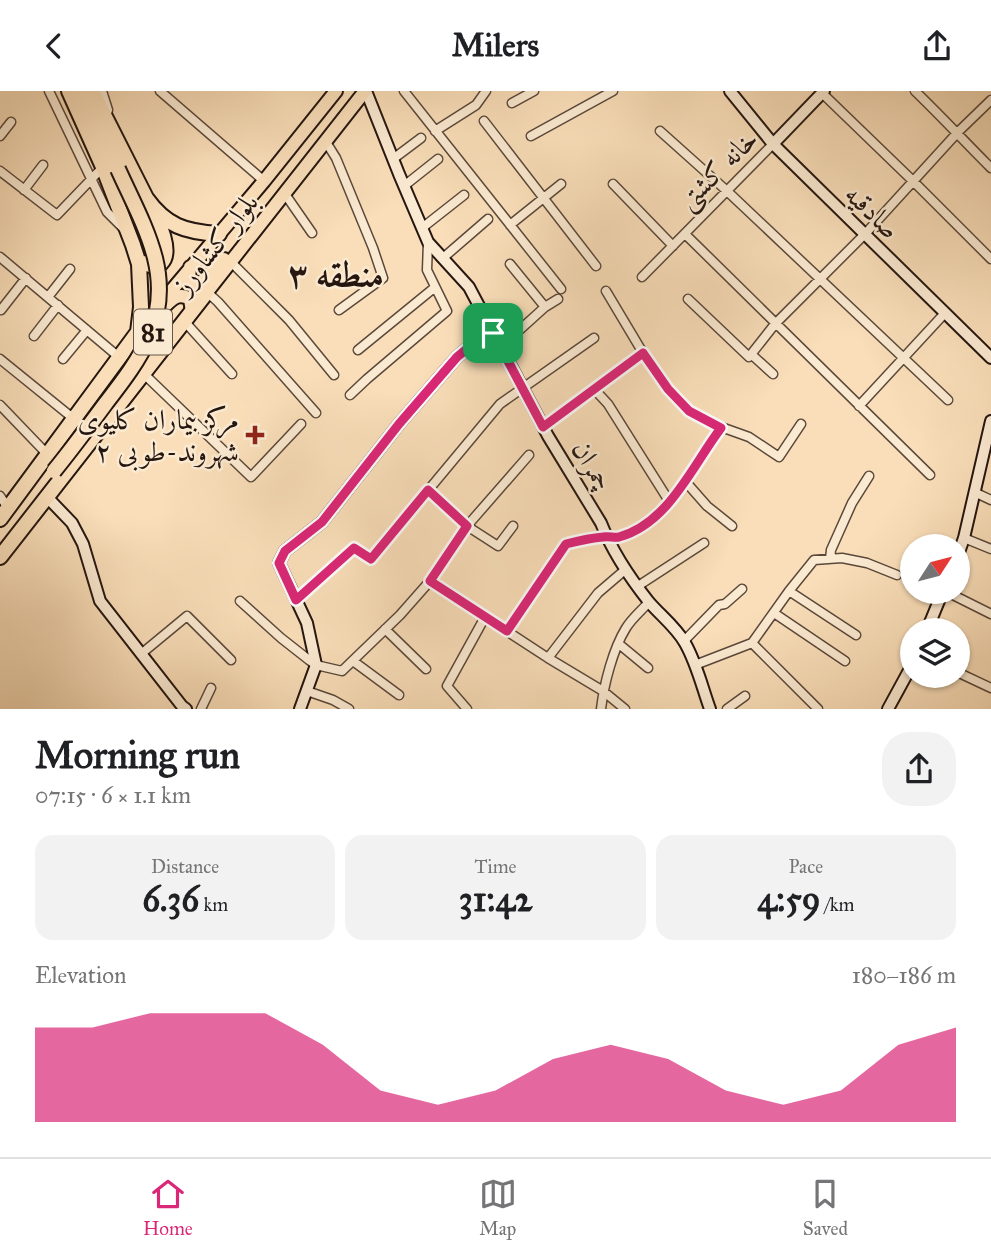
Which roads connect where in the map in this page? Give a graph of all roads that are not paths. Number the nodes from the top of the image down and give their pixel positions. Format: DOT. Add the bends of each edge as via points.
graph roads {
  1 [pos="49,91"];
  2 [pos="69,91"];
  3 [pos="81,91"];
  4 [pos="92,91"];
  5 [pos="102,91"];
  6 [pos="160,91"];
  7 [pos="336,91"];
  8 [pos="366,91"];
  9 [pos="404,91"];
  10 [pos="485,91"];
  11 [pos="534,91"];
  12 [pos="613,91"];
  13 [pos="730,91"];
  14 [pos="915,91"];
  15 [pos="823,92"];
  16 [pos="991,100"];
  17 [pos="512,103"];
  18 [pos="484,121"];
  19 [pos="11,122"];
  20 [pos="436,131"];
  21 [pos="660,131"];
  22 [pos="958,132"];
  23 [pos="0,136"];
  24 [pos="531,136"];
  25 [pos="421,138"];
  26 [pos="326,142"];
  27 [pos="773,144"];
  28 [pos="120,146"];
  29 [pos="393,159"];
  30 [pos="438,159"];
  31 [pos="43,165"];
  32 [pos="111,168"];
  33 [pos="991,168"];
  34 [pos="0,171"];
  35 [pos="91,181"];
  36 [pos="264,181"];
  37 [pos="913,181"];
  38 [pos="561,184"];
  39 [pos="613,184"];
  40 [pos="404,186"];
  41 [pos="24,190"];
  42 [pos="727,191"];
  43 [pos="285,194"];
  44 [pos="464,195"];
  45 [pos="146,198"];
  46 [pos="544,198"];
  47 [pos="488,219"];
  48 [pos="264,220"];
  49 [pos="510,225"];
  50 [pos="422,227"];
  51 [pos="312,233"];
  52 [pos="219,234"];
  53 [pos="685,234"];
  54 [pos="864,234"];
  55 [pos="131,240"];
  56 [pos="428,242"];
  57 [pos="673,246"];
  58 [pos="0,257"];
  59 [pos="443,258"];
  60 [pos="991,259"];
  61 [pos="230,262"];
  62 [pos="510,264"];
  63 [pos="596,266"];
  64 [pos="190,267"];
  65 [pos="70,269"];
  66 [pos="642,277"];
  67 [pos="26,278"];
  68 [pos="820,279"];
  69 [pos="434,288"];
  70 [pos="561,289"];
  71 [pos="606,291"];
  72 [pos="207,292"];
  73 [pos="48,297"];
  74 [pos="558,299"];
  75 [pos="688,299"];
  76 [pos="58,305"];
  77 [pos="545,307"];
  78 [pos="1,310"];
  79 [pos="339,310"];
  80 [pos="945,313"];
  81 [pos="188,317"];
  82 [pos="775,324"];
  83 [pos="86,330"];
  84 [pos="138,332"];
  85 [pos="493,333"];
  86 [pos="34,336"];
  87 [pos="594,338"];
  88 [pos="499,344"];
  89 [pos="358,350"];
  90 [pos="643,353"];
  91 [pos="751,354"];
  92 [pos="120,358"];
  93 [pos="903,358"];
  94 [pos="991,358"];
  95 [pos="0,359"];
  96 [pos="63,359"];
  97 [pos="144,374"];
  98 [pos="232,374"];
  99 [pos="773,374"];
  100 [pos="334,375"];
  101 [pos="522,387"];
  102 [pos="596,390"];
  103 [pos="350,395"];
  104 [pos="948,400"];
  105 [pos="0,405"];
  106 [pos="859,406"];
  107 [pos="316,413"];
  108 [pos="75,419"];
  109 [pos="991,421"];
  110 [pos="301,424"];
  111 [pos="801,424"];
  112 [pos="543,427"];
  113 [pos="721,428"];
  114 [pos="988,448"];
  115 [pos="528,455"];
  116 [pos="48,456"];
  117 [pos="930,475"];
  118 [pos="869,476"];
  119 [pos="685,481"];
  120 [pos="428,490"];
  121 [pos="974,492"];
  122 [pos="47,497"];
  123 [pos="991,499"];
  124 [pos="669,501"];
  125 [pos="3,508"];
  126 [pos="467,526"];
  127 [pos="513,526"];
  128 [pos="732,526"];
  129 [pos="965,534"];
  130 [pos="606,536"];
  131 [pos="970,540"];
  132 [pos="0,541"];
  133 [pos="704,543"];
  134 [pos="991,549"];
  135 [pos="0,557"];
  136 [pos="830,559"];
  137 [pos="625,569"];
  138 [pos="897,575"];
  139 [pos="430,581"];
  140 [pos="638,586"];
  141 [pos="742,589"];
  142 [pos="789,591"];
  143 [pos="296,600"];
  144 [pos="240,601"];
  145 [pos="649,602"];
  146 [pos="970,604"];
  147 [pos="774,613"];
  148 [pos="991,614"];
  149 [pos="485,617"];
  150 [pos="385,629"];
  151 [pos="507,631"];
  152 [pos="856,635"];
  153 [pos="684,641"];
  154 [pos="752,643"];
  155 [pos="619,644"];
  156 [pos="141,654"];
  157 [pos="548,658"];
  158 [pos="231,660"];
  159 [pos="353,661"];
  160 [pos="845,661"];
  161 [pos="316,665"];
  162 [pos="695,665"];
  163 [pos="648,668"];
  164 [pos="426,669"];
  165 [pos="970,678"];
  166 [pos="900,687"];
  167 [pos="211,688"];
  168 [pos="991,688"];
  169 [pos="307,691"];
  170 [pos="603,691"];
  171 [pos="399,695"];
  172 [pos="745,696"];
  173 [pos="182,708"];
  174 [pos="201,709"];
  175 [pos="300,709"];
  176 [pos="349,709"];
  177 [pos="467,709"];
  178 [pos="601,709"];
  179 [pos="625,709"];
  180 [pos="710,709"];
  181 [pos="727,709"];
  182 [pos="818,709"];
  183 [pos="888,709"];
  1 -- 35 [label="street"];
  2 -- 32 [label="highway, 81"];
  3 -- 32 [label="highway, 81"];
  4 -- 28 [label="highway"];
  5 -- 28 [label="street"];
  6 -- 36 [label="street"];
  7 -- 36 [label="main road, بلوار کشاورز"];
  8 -- 26 [label="main road, بلوار کشاورز"];
  8 -- 29 [label="street, چمران"];
  9 -- 20 [label="street"];
  10 -- 20 [label="street" via="476,106"];
  11 -- 17 [label="street"];
  12 -- 24 [label="street"];
  13 -- 27 [label="street, صادقیه"];
  14 -- 22 [label="street"];
  15 -- 27 [label="street, خانه کشتی"];
  15 -- 37 [label="street"];
  16 -- 22 [label="street"];
  18 -- 46 [label="street"];
  19 -- 23 [label="street"];
  20 -- 49 [label="street"];
  21 -- 42 [label="street"];
  22 -- 33 [label="street"];
  22 -- 37 [label="street"];
  25 -- 29 [label="street"];
  26 -- 43 [label="main road, بلوار کشاورز"];
  26 -- 79 [label="street" via="383,278"];
  27 -- 42 [label="street, خانه کشتی"];
  27 -- 54 [label="street, صادقیه"];
  28 -- 45 [label="highway"];
  29 -- 40 [label="street, چمران"];
  30 -- 40 [label="street"];
  31 -- 41 [label="street"];
  32 -- 35 [label="street"];
  32 -- 55 [label="highway, 81"];
  32 -- 132 [label="highway, 81, bridge" via="155,259 157,317 133,369"];
  34 -- 41 [label="street"];
  35 -- 41 [label="street" via="57,215"];
  35 -- 55 [label="street" via="107,212"];
  36 -- 52 [label="main road, بلوار کشاورز"];
  37 -- 54 [label="street"];
  37 -- 60 [label="street"];
  38 -- 46 [label="street"];
  39 -- 57 [label="street"];
  40 -- 50 [label="street, چمران"];
  42 -- 53 [label="street, خانه کشتی"];
  42 -- 68 [label="street"];
  43 -- 48 [label="main road, بلوار کشاورز"];
  43 -- 51 [label="street"];
  44 -- 50 [label="street"];
  45 -- 52 [label="highway" via="155,211 178,227"];
  45 -- 55 [label="highway" via="164,240 166,257 156,266 149,265"];
  46 -- 49 [label="street"];
  46 -- 63 [label="street"];
  47 -- 59 [label="street"];
  48 -- 61 [label="main road, بلوار کشاورز"];
  48 -- 64 [label="main road" via="204,281 195,284 190,279"];
  49 -- 70 [label="street"];
  50 -- 56 [label="street, چمران"];
  52 -- 64 [label="main road, بلوار کشاورز"];
  53 -- 57 [label="street, خانه کشتی"];
  53 -- 82 [label="street"];
  54 -- 68 [label="street"];
  54 -- 80 [label="street, صادقیه"];
  55 -- 84 [label="highway, بلوار کشاورز / 81" via="141,286"];
  56 -- 59 [label="street, چمران"];
  56 -- 69 [label="street" via="427,270"];
  57 -- 66 [label="street, خانه کشتی"];
  58 -- 67 [label="street"];
  59 -- 85 [label="street, چمران" via="469,287"];
  61 -- 72 [label="main road, بلوار کشاورز"];
  61 -- 100 [label="street" via="289,320"];
  62 -- 77 [label="street"];
  64 -- 84 [label="main road, بلوار کشاورز"];
  65 -- 73 [label="street"];
  67 -- 73 [label="street"];
  67 -- 78 [label="street"];
  68 -- 82 [label="street"];
  68 -- 93 [label="street"];
  69 -- 89 [label="street"];
  69 -- 103 [label="street" via="447,311"];
  71 -- 90 [label="street"];
  72 -- 81 [label="highway, بلوار کشاورز"];
  72 -- 107 [label="street"];
  73 -- 76 [label="street"];
  74 -- 77 [label="street"];
  75 -- 91 [label="street" via="749,357"];
  76 -- 83 [label="street"];
  76 -- 86 [label="street"];
  77 -- 88 [label="street"];
  80 -- 93 [label="street"];
  80 -- 94 [label="street, صادقیه"];
  81 -- 84 [label="main road" via="190,299 174,297"];
  81 -- 97 [label="highway, بلوار کشاورز"];
  81 -- 98 [label="street"];
  82 -- 91 [label="street"];
  82 -- 106 [label="street"];
  83 -- 92 [label="street"];
  83 -- 96 [label="street"];
  84 -- 92 [label="highway, 81"];
  85 -- 88 [label="street, چمران"];
  85 -- 143 [label="street" via="457,357 322,522 285,551 279,563"];
  87 -- 101 [label="street"];
  88 -- 101 [label="street, چمران"];
  90 -- 102 [label="street"];
  90 -- 113 [label="street" via="689,411"];
  91 -- 99 [label="street"];
  92 -- 108 [label="highway, 81"];
  93 -- 104 [label="street"];
  93 -- 106 [label="street"];
  95 -- 108 [label="street"];
  97 -- 110 [label="street" via="251,477"];
  97 -- 122 [label="highway, بلوار کشاورز"];
  101 -- 112 [label="street, چمران"];
  101 -- 120 [label="street" via="500,404"];
  102 -- 112 [label="street"];
  102 -- 124 [label="street"];
  105 -- 116 [label="street"];
  106 -- 117 [label="street"];
  108 -- 116 [label="highway, 81"];
  109 -- 114 [label="street"];
  111 -- 113 [label="street" via="779,457 749,437"];
  112 -- 130 [label="street, چمران"];
  113 -- 119 [label="street"];
  114 -- 121 [label="street"];
  115 -- 126 [label="street"];
  116 -- 125 [label="highway, 81"];
  118 -- 136 [label="street" via="852,503"];
  119 -- 124 [label="street"];
  119 -- 128 [label="street"];
  120 -- 126 [label="street"];
  120 -- 143 [label="street" via="371,559 354,548"];
  121 -- 123 [label="street"];
  121 -- 129 [label="street"];
  122 -- 135 [label="highway, بلوار کشاورز"];
  122 -- 156 [label="street" via="72,523 100,601"];
  124 -- 130 [label="street" via="638,530 615,538"];
  126 -- 127 [label="street" via="498,546"];
  126 -- 139 [label="street"];
  130 -- 137 [label="street, چمران"];
  130 -- 151 [label="street" via="566,544"];
  131 -- 134 [label="street"];
  133 -- 140 [label="street"];
  136 -- 138 [label="street" via="867,562"];
  136 -- 142 [label="street" via="814,560"];
  137 -- 140 [label="street, چمران"];
  137 -- 157 [label="street" via="598,593"];
  139 -- 149 [label="street"];
  139 -- 150 [label="street"];
  140 -- 145 [label="street, چمران"];
  141 -- 153 [label="street"];
  142 -- 147 [label="street"];
  142 -- 152 [label="street"];
  143 -- 161 [label="street"];
  144 -- 161 [label="street"];
  145 -- 153 [label="street, چمران"];
  145 -- 155 [label="street"];
  146 -- 148 [label="street"];
  147 -- 154 [label="street"];
  147 -- 160 [label="street"];
  149 -- 151 [label="street"];
  149 -- 177 [label="street" via="447,686"];
  150 -- 159 [label="street"];
  150 -- 164 [label="street"];
  151 -- 157 [label="street"];
  153 -- 162 [label="street, چمران"];
  154 -- 162 [label="street"];
  154 -- 182 [label="street"];
  155 -- 163 [label="street"];
  155 -- 170 [label="street"];
  156 -- 158 [label="street" via="187,616"];
  156 -- 173 [label="street"];
  157 -- 170 [label="street"];
  159 -- 161 [label="street" via="342,671"];
  159 -- 171 [label="street"];
  161 -- 169 [label="street"];
  162 -- 180 [label="street, چمران"];
  165 -- 168 [label="street"];
  166 -- 183 [label="street"];
  167 -- 174 [label="street"];
  169 -- 175 [label="street"];
  169 -- 176 [label="street"];
  170 -- 178 [label="street"];
  170 -- 179 [label="street"];
  172 -- 181 [label="street"];
}
